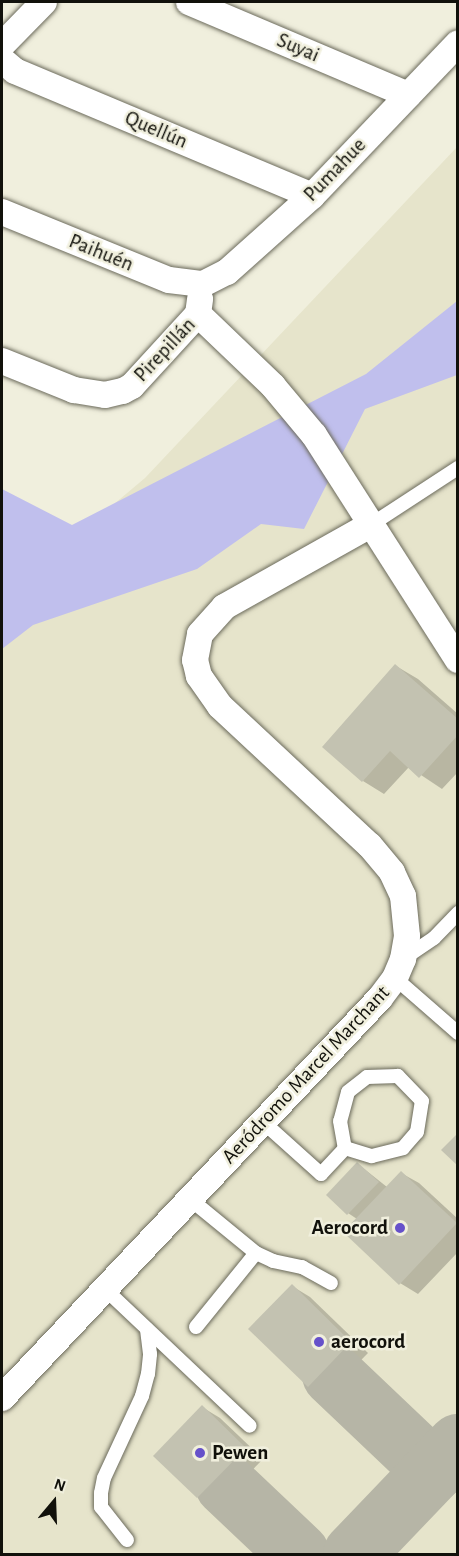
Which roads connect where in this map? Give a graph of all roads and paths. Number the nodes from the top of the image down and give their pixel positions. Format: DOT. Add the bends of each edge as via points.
graph roads {
  1 [pos="44,2"];
  2 [pos="189,2"];
  3 [pos="458,43"];
  4 [pos="2,45"];
  5 [pos="2,60"];
  6 [pos="408,95"];
  7 [pos="312,196"];
  8 [pos="2,212"];
  9 [pos="203,284"];
  10 [pos="198,314"];
  11 [pos="2,361"];
  12 [pos="458,468"];
  13 [pos="372,524"];
  14 [pos="458,660"];
  15 [pos="458,914"];
  16 [pos="399,968"];
  17 [pos="458,1033"];
  18 [pos="263,1122"];
  19 [pos="345,1148"];
  20 [pos="190,1199"];
  21 [pos="256,1252"];
  22 [pos="331,1283"];
  23 [pos="105,1288"];
  24 [pos="196,1327"];
  25 [pos="147,1329"];
  26 [pos="2,1398"];
  27 [pos="250,1426"];
  28 [pos="127,1540"];
  1 -- 4 [label="street"];
  2 -- 6 [label="street, Suyai"];
  3 -- 6 [label="street, Pumahue"];
  5 -- 7 [label="street, Quellún" via="15,71"];
  6 -- 7 [label="street, Pumahue"];
  7 -- 9 [label="street, Pumahue" via="227,272"];
  8 -- 9 [label="street, Paihuén" via="169,280"];
  9 -- 10 [label="street, Pirepillán"];
  10 -- 11 [label="street, Pirepillán" via="132,386 113,395 74,390"];
  10 -- 13 [label="street" via="294,408"];
  12 -- 13 [label="lane"];
  13 -- 14 [label="street"];
  13 -- 16 [label="street" via="224,607 200,634 195,660 199,676 220,706 369,845 392,872 403,896 407,936"];
  15 -- 16 [label="lane"];
  16 -- 17 [label="lane"];
  16 -- 18 [label="street, Aeródromo Marcel Marchant" via="380,998"];
  18 -- 19 [label="lane" via="321,1174"];
  18 -- 20 [label="street, Aeródromo Marcel Marchant"];
  19 -- 19 [label="lane" via="372,1156 403,1148 417,1132 422,1101 398,1076 367,1077 348,1092 340,1120"];
  20 -- 21 [label="lane"];
  20 -- 23 [label="street, Aeródromo Marcel Marchant"];
  21 -- 22 [label="lane"];
  21 -- 24 [label="lane"];
  23 -- 25 [label="lane"];
  23 -- 26 [label="street, Aeródromo Marcel Marchant"];
  25 -- 27 [label="lane"];
  25 -- 28 [label="lane" via="148,1374 142,1396 101,1492 101,1507"];
}
